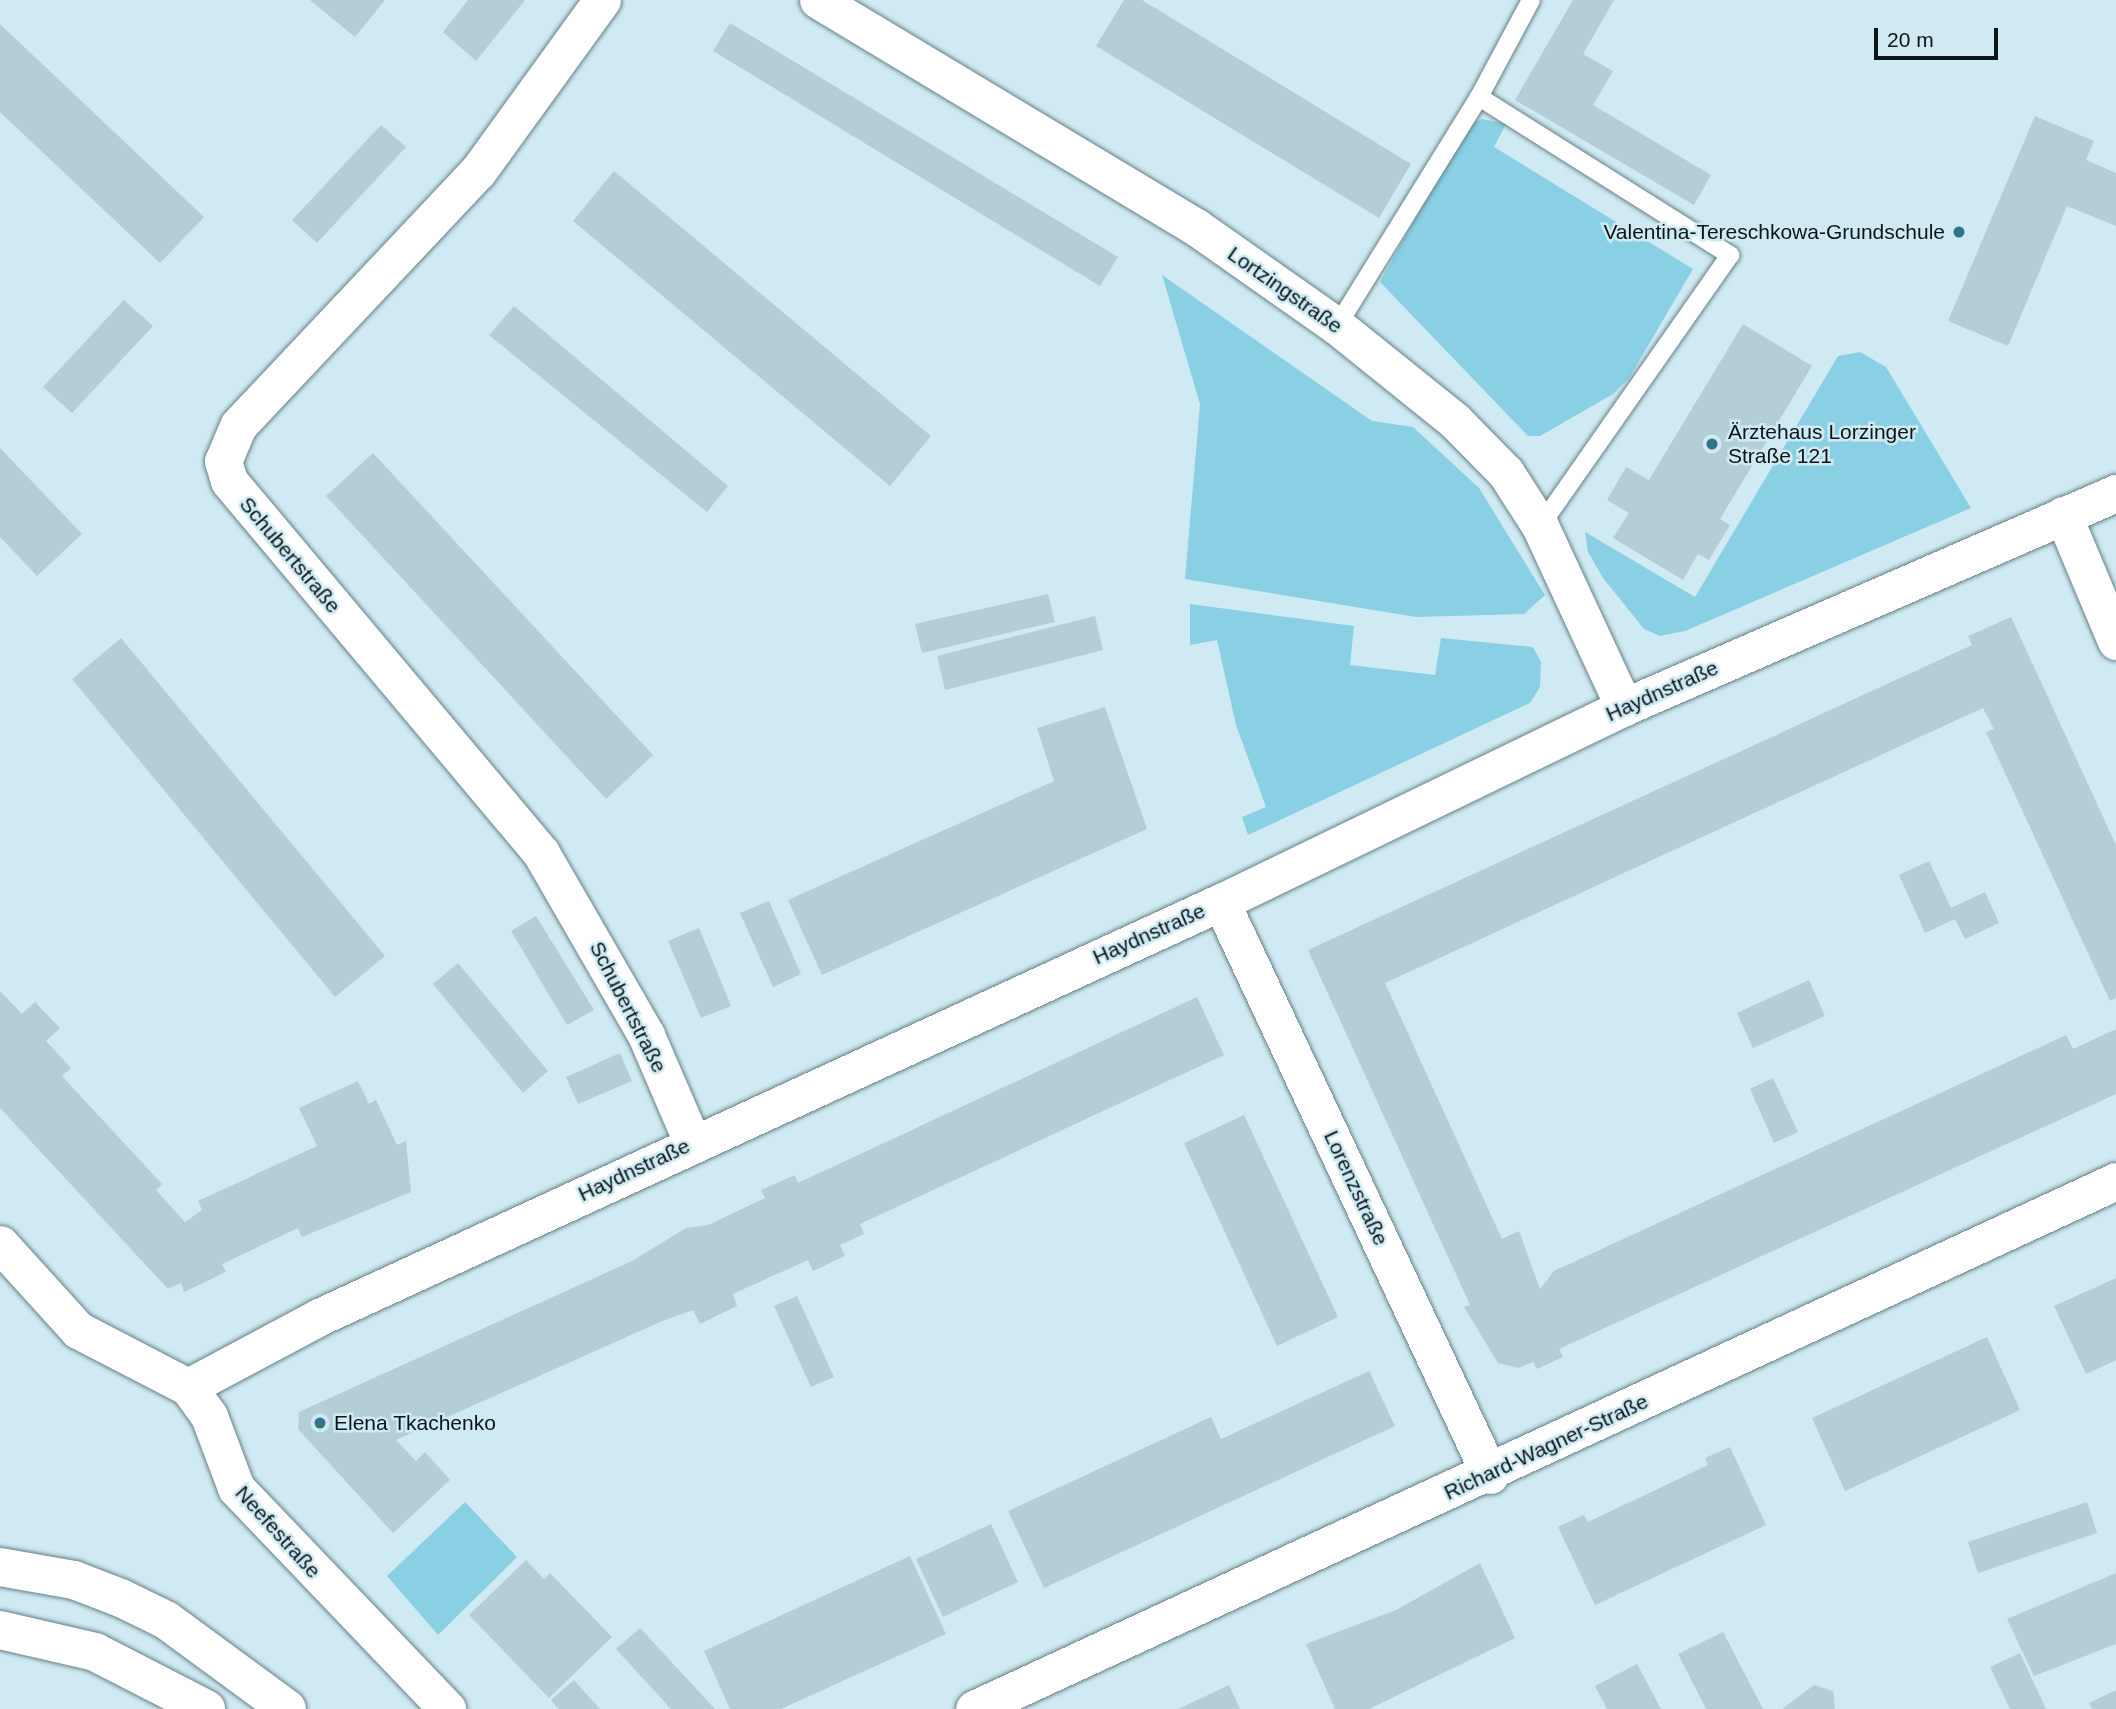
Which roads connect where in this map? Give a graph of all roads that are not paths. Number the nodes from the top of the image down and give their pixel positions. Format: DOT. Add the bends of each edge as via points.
graph roads {
  1 [pos="602,0"];
  2 [pos="818,0"];
  3 [pos="1531,0"];
  4 [pos="1479,97"];
  5 [pos="1337,326"];
  6 [pos="2116,493"];
  7 [pos="2063,515"];
  8 [pos="1541,526"];
  9 [pos="2116,641"];
  10 [pos="1624,707"];
  11 [pos="1221,902"];
  12 [pos="692,1142"];
  13 [pos="2116,1181"];
  14 [pos="0,1244"];
  15 [pos="188,1387"];
  16 [pos="1490,1475"];
  17 [pos="0,1567"];
  18 [pos="0,1630"];
  19 [pos="206,1709"];
  20 [pos="287,1709"];
  21 [pos="447,1709"];
  22 [pos="974,1709"];
  1 -- 12 [label="street, Schubertstraße" via="478,171 238,426 223,461 229,481 541,853 646,1035"];
  2 -- 5 [label="street, Lortzingstraße" via="1196,227"];
  3 -- 4 [label="lane"];
  4 -- 5 [label="lane"];
  4 -- 8 [label="lane" via="1730,255"];
  5 -- 8 [label="street, Lortzingstraße" via="1454,419 1506,474"];
  6 -- 7 [label="street, Haydnstraße"];
  7 -- 9 [label="street"];
  7 -- 10 [label="street, Haydnstraße"];
  8 -- 10 [label="street, Lortzingstraße"];
  10 -- 11 [label="street, Haydnstraße"];
  11 -- 12 [label="street, Haydnstraße"];
  11 -- 16 [label="street, Lorenzstraße"];
  12 -- 15 [label="street, Haydnstraße" via="318,1317"];
  13 -- 16 [label="street, Richard-Wagner-Straße"];
  14 -- 15 [label="street, Neefestraße" via="78,1330"];
  15 -- 21 [label="street, Neefestraße" via="209,1416 236,1488"];
  16 -- 22 [label="street, Richard-Wagner-Straße"];
  17 -- 20 [label="main road" via="74,1580 166,1620"];
  18 -- 19 [label="main road" via="94,1652"];
}
